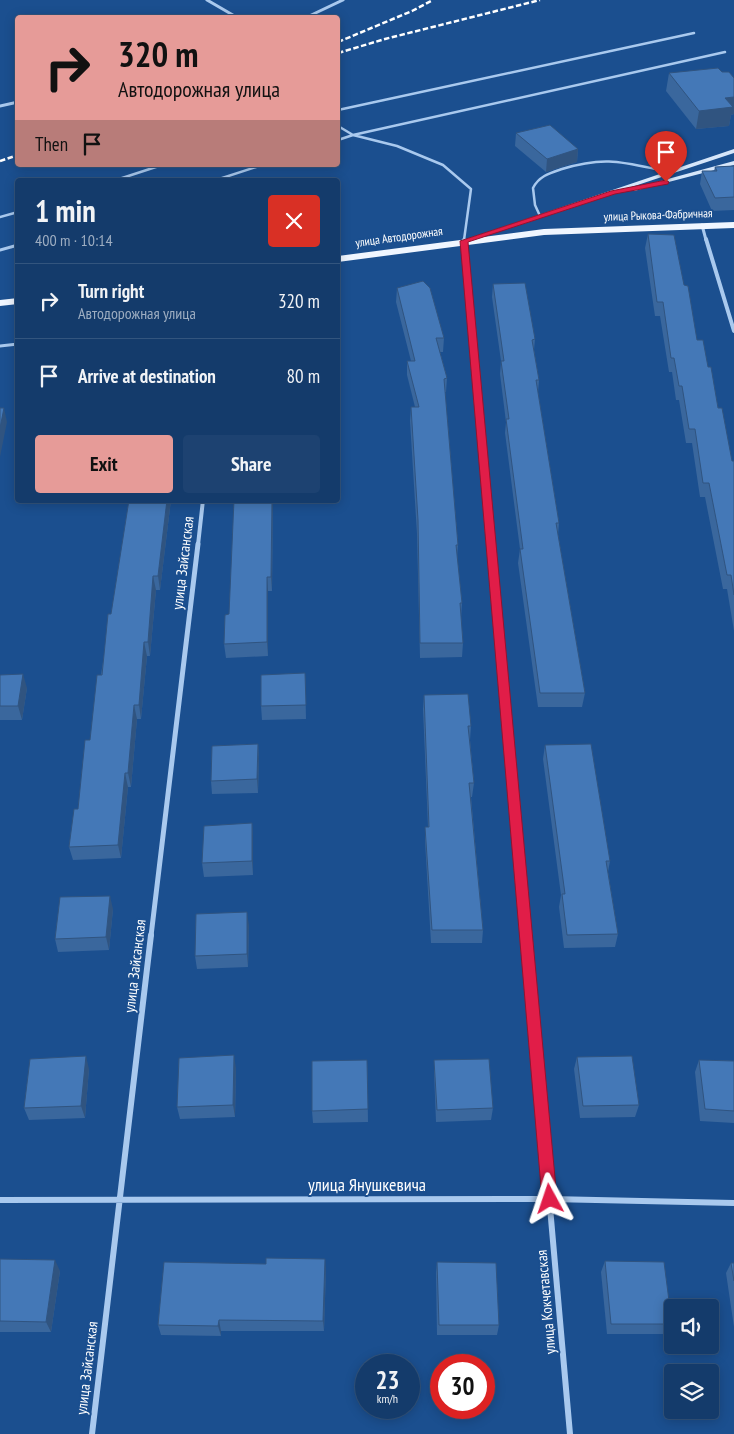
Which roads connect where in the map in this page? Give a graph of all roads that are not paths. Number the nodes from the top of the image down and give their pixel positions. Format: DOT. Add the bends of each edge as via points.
graph roads {
  1 [pos="207,0"];
  2 [pos="343,0"];
  3 [pos="233,15"];
  4 [pos="311,15"];
  5 [pos="694,33"];
  6 [pos="725,52"];
  7 [pos="15,103"];
  8 [pos="0,106"];
  9 [pos="340,110"];
  10 [pos="340,127"];
  11 [pos="353,135"];
  12 [pos="340,139"];
  13 [pos="734,151"];
  14 [pos="734,164"];
  15 [pos="156,167"];
  16 [pos="256,167"];
  17 [pos="670,172"];
  18 [pos="122,178"];
  19 [pos="222,178"];
  20 [pos="614,192"];
  21 [pos="15,213"];
  22 [pos="540,216"];
  23 [pos="0,217"];
  24 [pos="702,225"];
  25 [pos="734,225"];
  26 [pos="464,241"];
  27 [pos="15,246"];
  28 [pos="0,250"];
  29 [pos="340,259"];
  30 [pos="15,302"];
  31 [pos="0,304"];
  32 [pos="734,331"];
  33 [pos="15,344"];
  34 [pos="0,346"];
  35 [pos="203,503"];
  36 [pos="550,1199"];
  37 [pos="0,1200"];
  38 [pos="120,1200"];
  39 [pos="734,1203"];
  40 [pos="92,1434"];
  41 [pos="570,1434"];
  1 -- 3 [label="street"];
  2 -- 4 [label="street"];
  5 -- 9 [label="lane"];
  6 -- 11 [label="lane"];
  7 -- 8 [label="street"];
  10 -- 11 [label="lane"];
  11 -- 12 [label="lane"];
  11 -- 26 [label="lane" via="397,146 442,165 471,188"];
  13 -- 17 [label="main road"];
  14 -- 20 [label="main road" via="648,187"];
  15 -- 18 [label="lane"];
  16 -- 19 [label="lane"];
  17 -- 20 [label="main road"];
  17 -- 22 [label="lane" via="606,160 546,174 538,178 532,188 532,201"];
  20 -- 22 [label="main road"];
  21 -- 23 [label="lane"];
  22 -- 26 [label="main road"];
  24 -- 25 [label="main road, улица Рыкова-Фабричная"];
  24 -- 26 [label="main road, улица Рыкова-Фабричная" via="544,232"];
  24 -- 32 [label="street"];
  26 -- 29 [label="main road, улица Автодорожная"];
  26 -- 36 [label="street, улица Кокчетавская"];
  27 -- 28 [label="lane"];
  30 -- 31 [label="main road"];
  33 -- 34 [label="lane"];
  35 -- 38 [label="street, улица Зайсанская"];
  36 -- 38 [label="street, улица Янушкевича"];
  36 -- 39 [label="street, улица Янушкевича"];
  36 -- 41 [label="street, улица Кокчетавская"];
  37 -- 38 [label="street, улица Янушкевича"];
  38 -- 40 [label="street, улица Зайсанская"];
}
